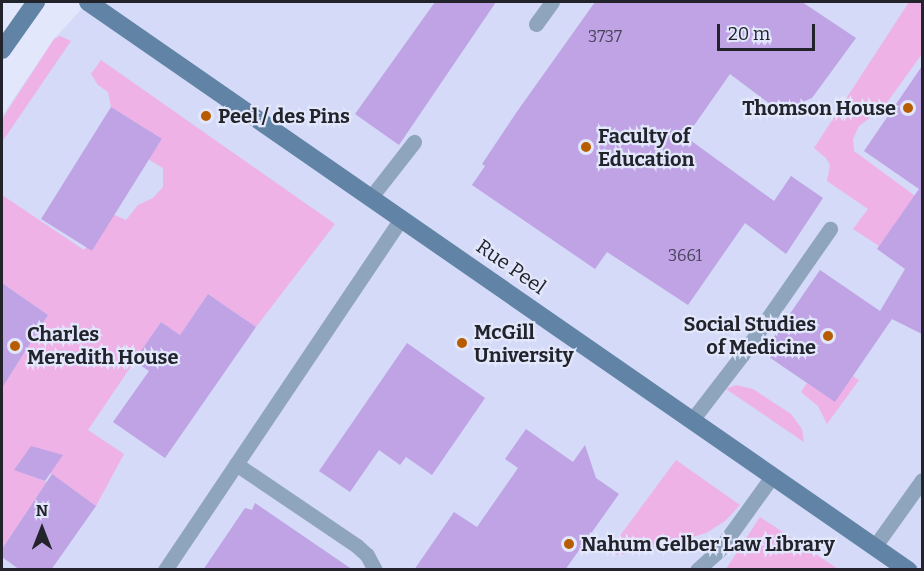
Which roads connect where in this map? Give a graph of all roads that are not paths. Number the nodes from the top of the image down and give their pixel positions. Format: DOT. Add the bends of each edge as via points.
graph roads {
  1 [pos="36,2"];
  2 [pos="88,2"];
  3 [pos="552,2"];
  4 [pos="536,24"];
  5 [pos="2,50"];
  6 [pos="414,142"];
  7 [pos="371,197"];
  8 [pos="401,219"];
  9 [pos="830,229"];
  10 [pos="692,420"];
  11 [pos="236,464"];
  12 [pos="773,475"];
  13 [pos="922,480"];
  14 [pos="875,546"];
  15 [pos="165,570"];
  16 [pos="375,570"];
  17 [pos="697,570"];
  18 [pos="908,570"];
  1 -- 5 [label="street"];
  2 -- 7 [label="street, Rue Peel"];
  3 -- 4 [label="lane"];
  6 -- 7 [label="lane"];
  7 -- 8 [label="street, Rue Peel"];
  8 -- 10 [label="street, Rue Peel"];
  8 -- 11 [label="lane"];
  9 -- 10 [label="lane"];
  10 -- 12 [label="street, Rue Peel"];
  11 -- 15 [label="lane"];
  11 -- 16 [label="lane" via="357,546"];
  12 -- 14 [label="street, Rue Peel"];
  12 -- 17 [label="lane" via="719,550"];
  13 -- 14 [label="lane"];
  14 -- 18 [label="street, Rue Peel"];
}
